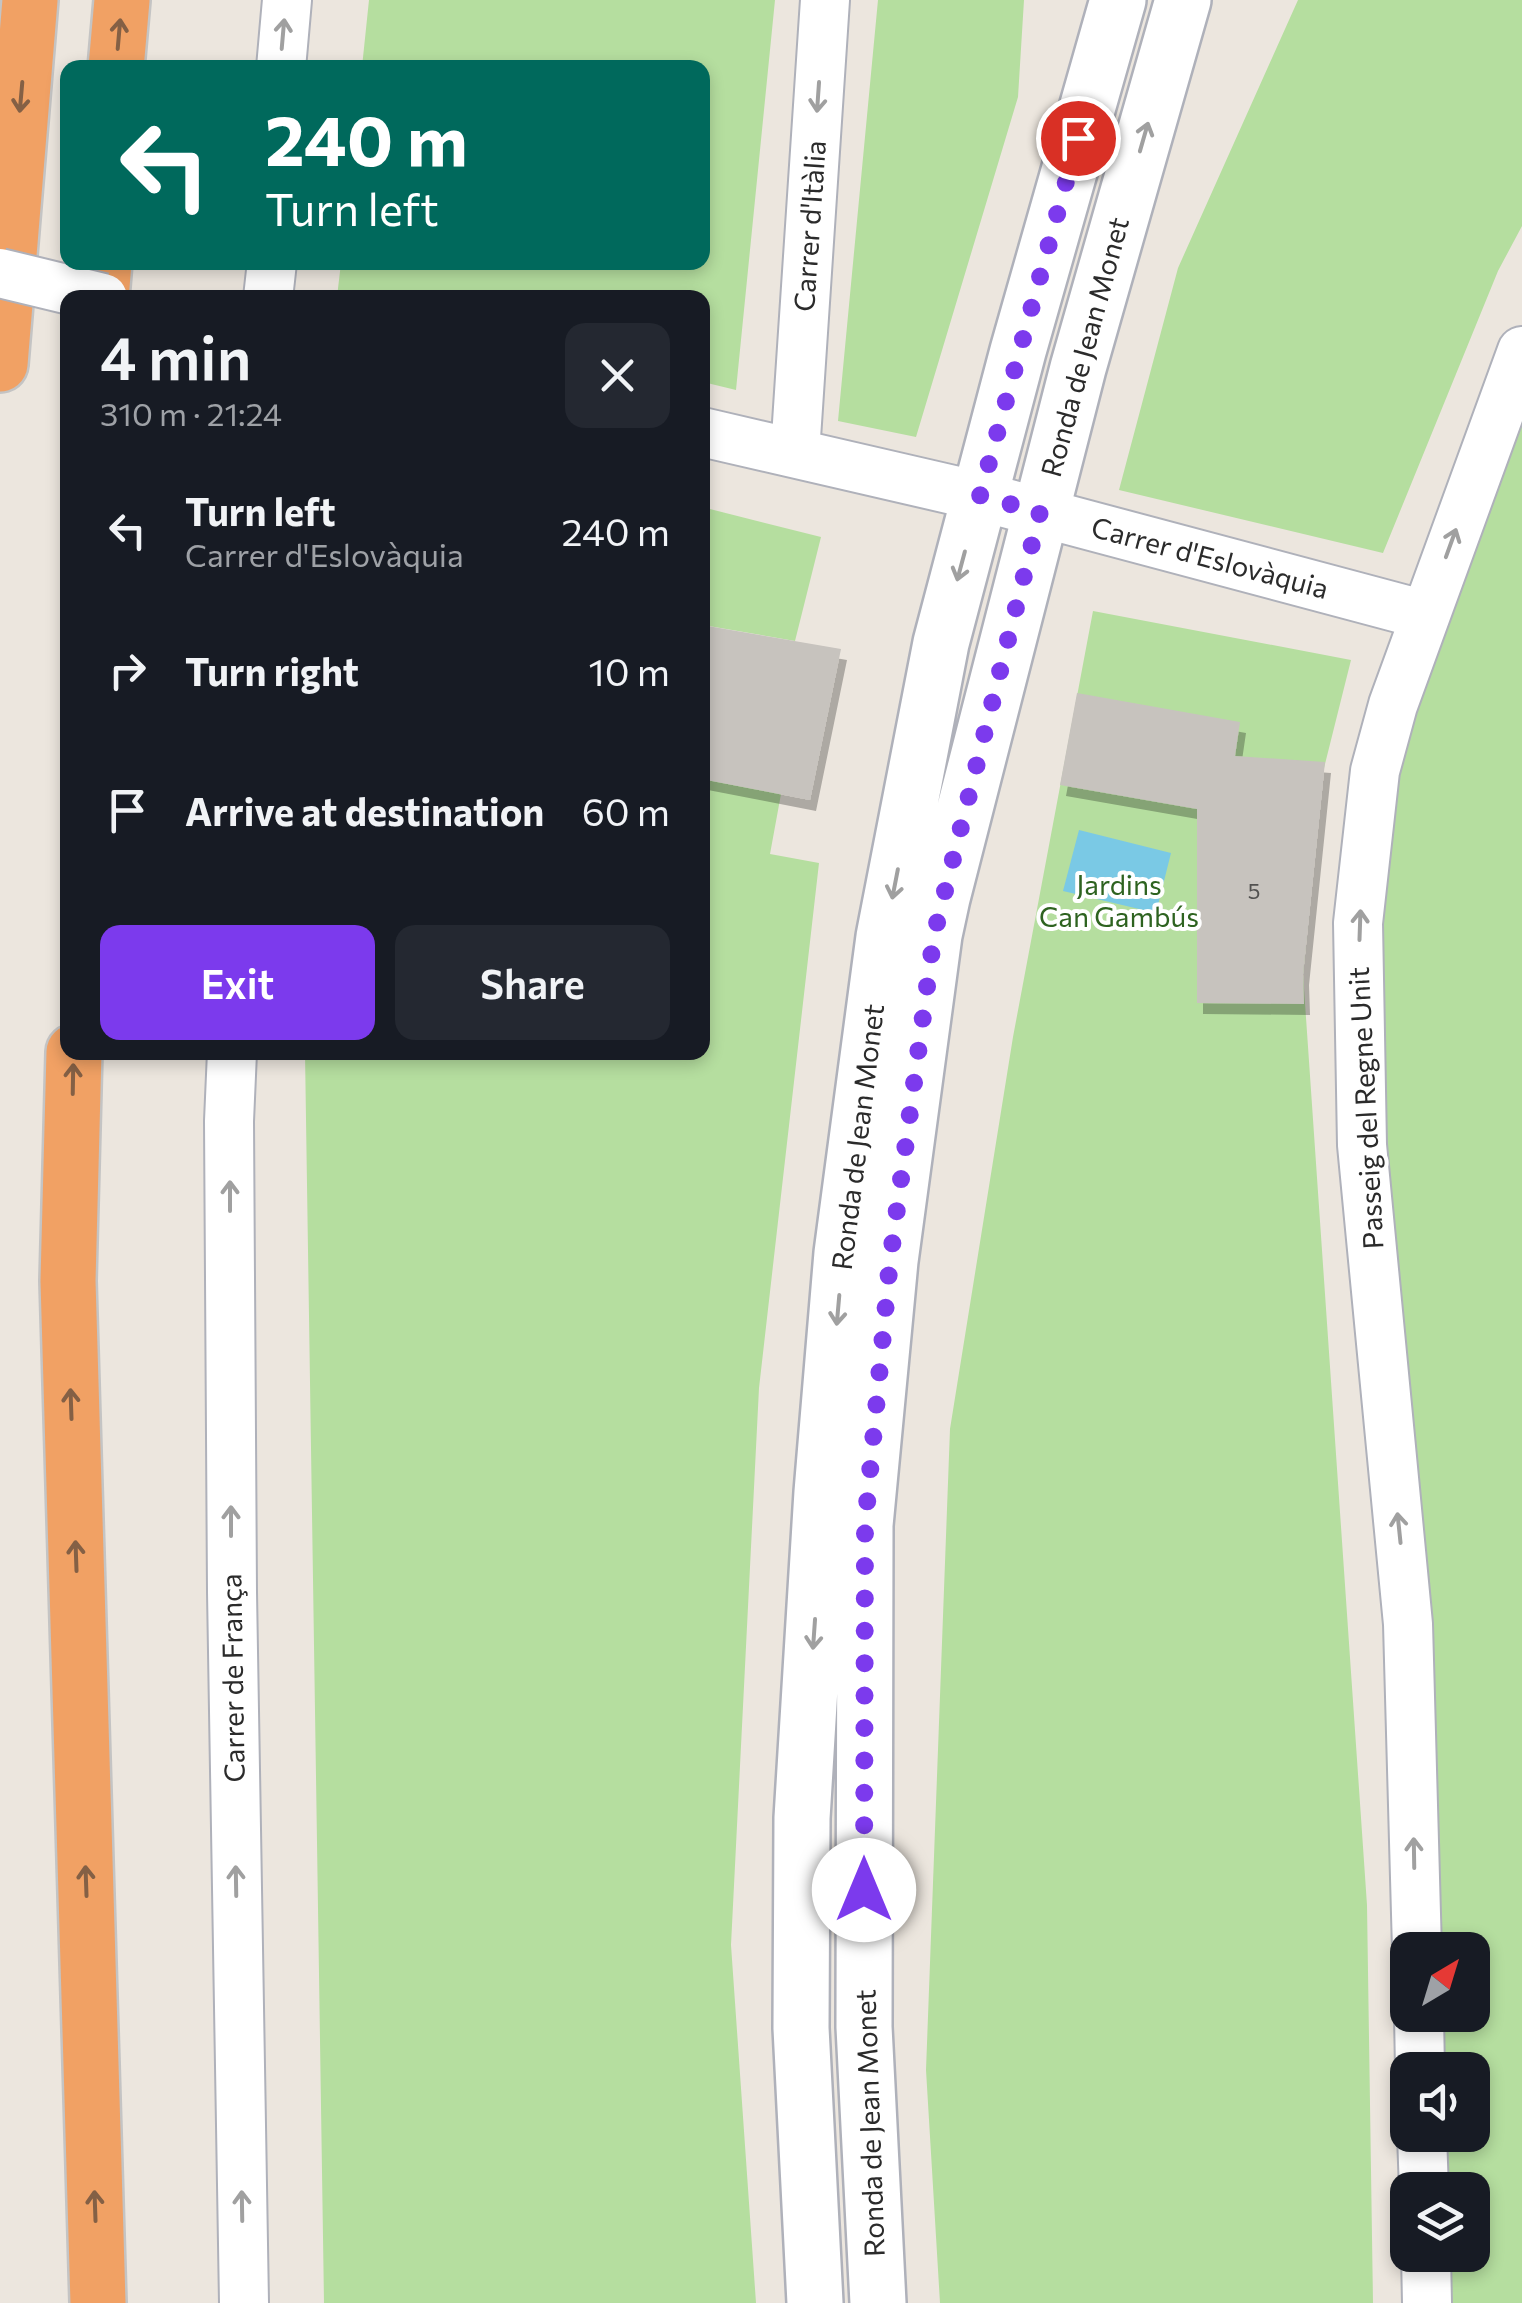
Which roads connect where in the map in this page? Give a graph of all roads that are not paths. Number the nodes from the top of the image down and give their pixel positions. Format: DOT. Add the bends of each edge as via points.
graph roads {
  1 [pos="30,0"];
  2 [pos="122,0"];
  3 [pos="287,0"];
  4 [pos="825,0"];
  5 [pos="1118,0"];
  6 [pos="1184,0"];
  7 [pos="117,60"];
  8 [pos="282,60"];
  9 [pos="0,272"];
  10 [pos="71,290"];
  11 [pos="1522,351"];
  12 [pos="0,364"];
  13 [pos="710,434"];
  14 [pos="795,453"];
  15 [pos="980,496"];
  16 [pos="1040,512"];
  17 [pos="1425,615"];
  18 [pos="74,1060"];
  19 [pos="232,1060"];
  20 [pos="1417,1932"];
  21 [pos="1426,2272"];
  22 [pos="98,2303"];
  23 [pos="244,2303"];
  24 [pos="815,2303"];
  25 [pos="878,2303"];
  26 [pos="1427,2303"];
  1 -- 12 [label="highway, one-way"];
  7 -- 2 [label="highway, one-way"];
  8 -- 3 [label="street, one-way"];
  4 -- 14 [label="street, Carrer d'Itàlia, one-way"];
  5 -- 15 [label="street, Ronda de Jean Monet"];
  16 -- 6 [label="street, Ronda de Jean Monet, one-way"];
  9 -- 10 [label="street, bridge"];
  17 -- 11 [label="street, Passeig del Regne Unit, one-way"];
  13 -- 14 [label="street, Carrer d'Eslovàquia"];
  14 -- 15 [label="street, Carrer d'Eslovàquia"];
  15 -- 16 [label="street, Carrer d'Eslovàquia"];
  15 -- 24 [label="street, Ronda de Jean Monet, one-way" via="941,643 884,937 842,1253 802,1818 801,2028"];
  16 -- 17 [label="street, Carrer d'Eslovàquia"];
  16 -- 25 [label="street, Ronda de Jean Monet" via="934,935 890,1261 865,1525 864,2027"];
  20 -- 17 [label="street, Passeig del Regne Unit, one-way" via="1408,1624 1362,1145 1358,923 1376,772"];
  22 -- 18 [label="highway, one-way" via="68,1282"];
  23 -- 19 [label="street, Carrer de França, one-way"];
  21 -- 26 [label="street"];
}
